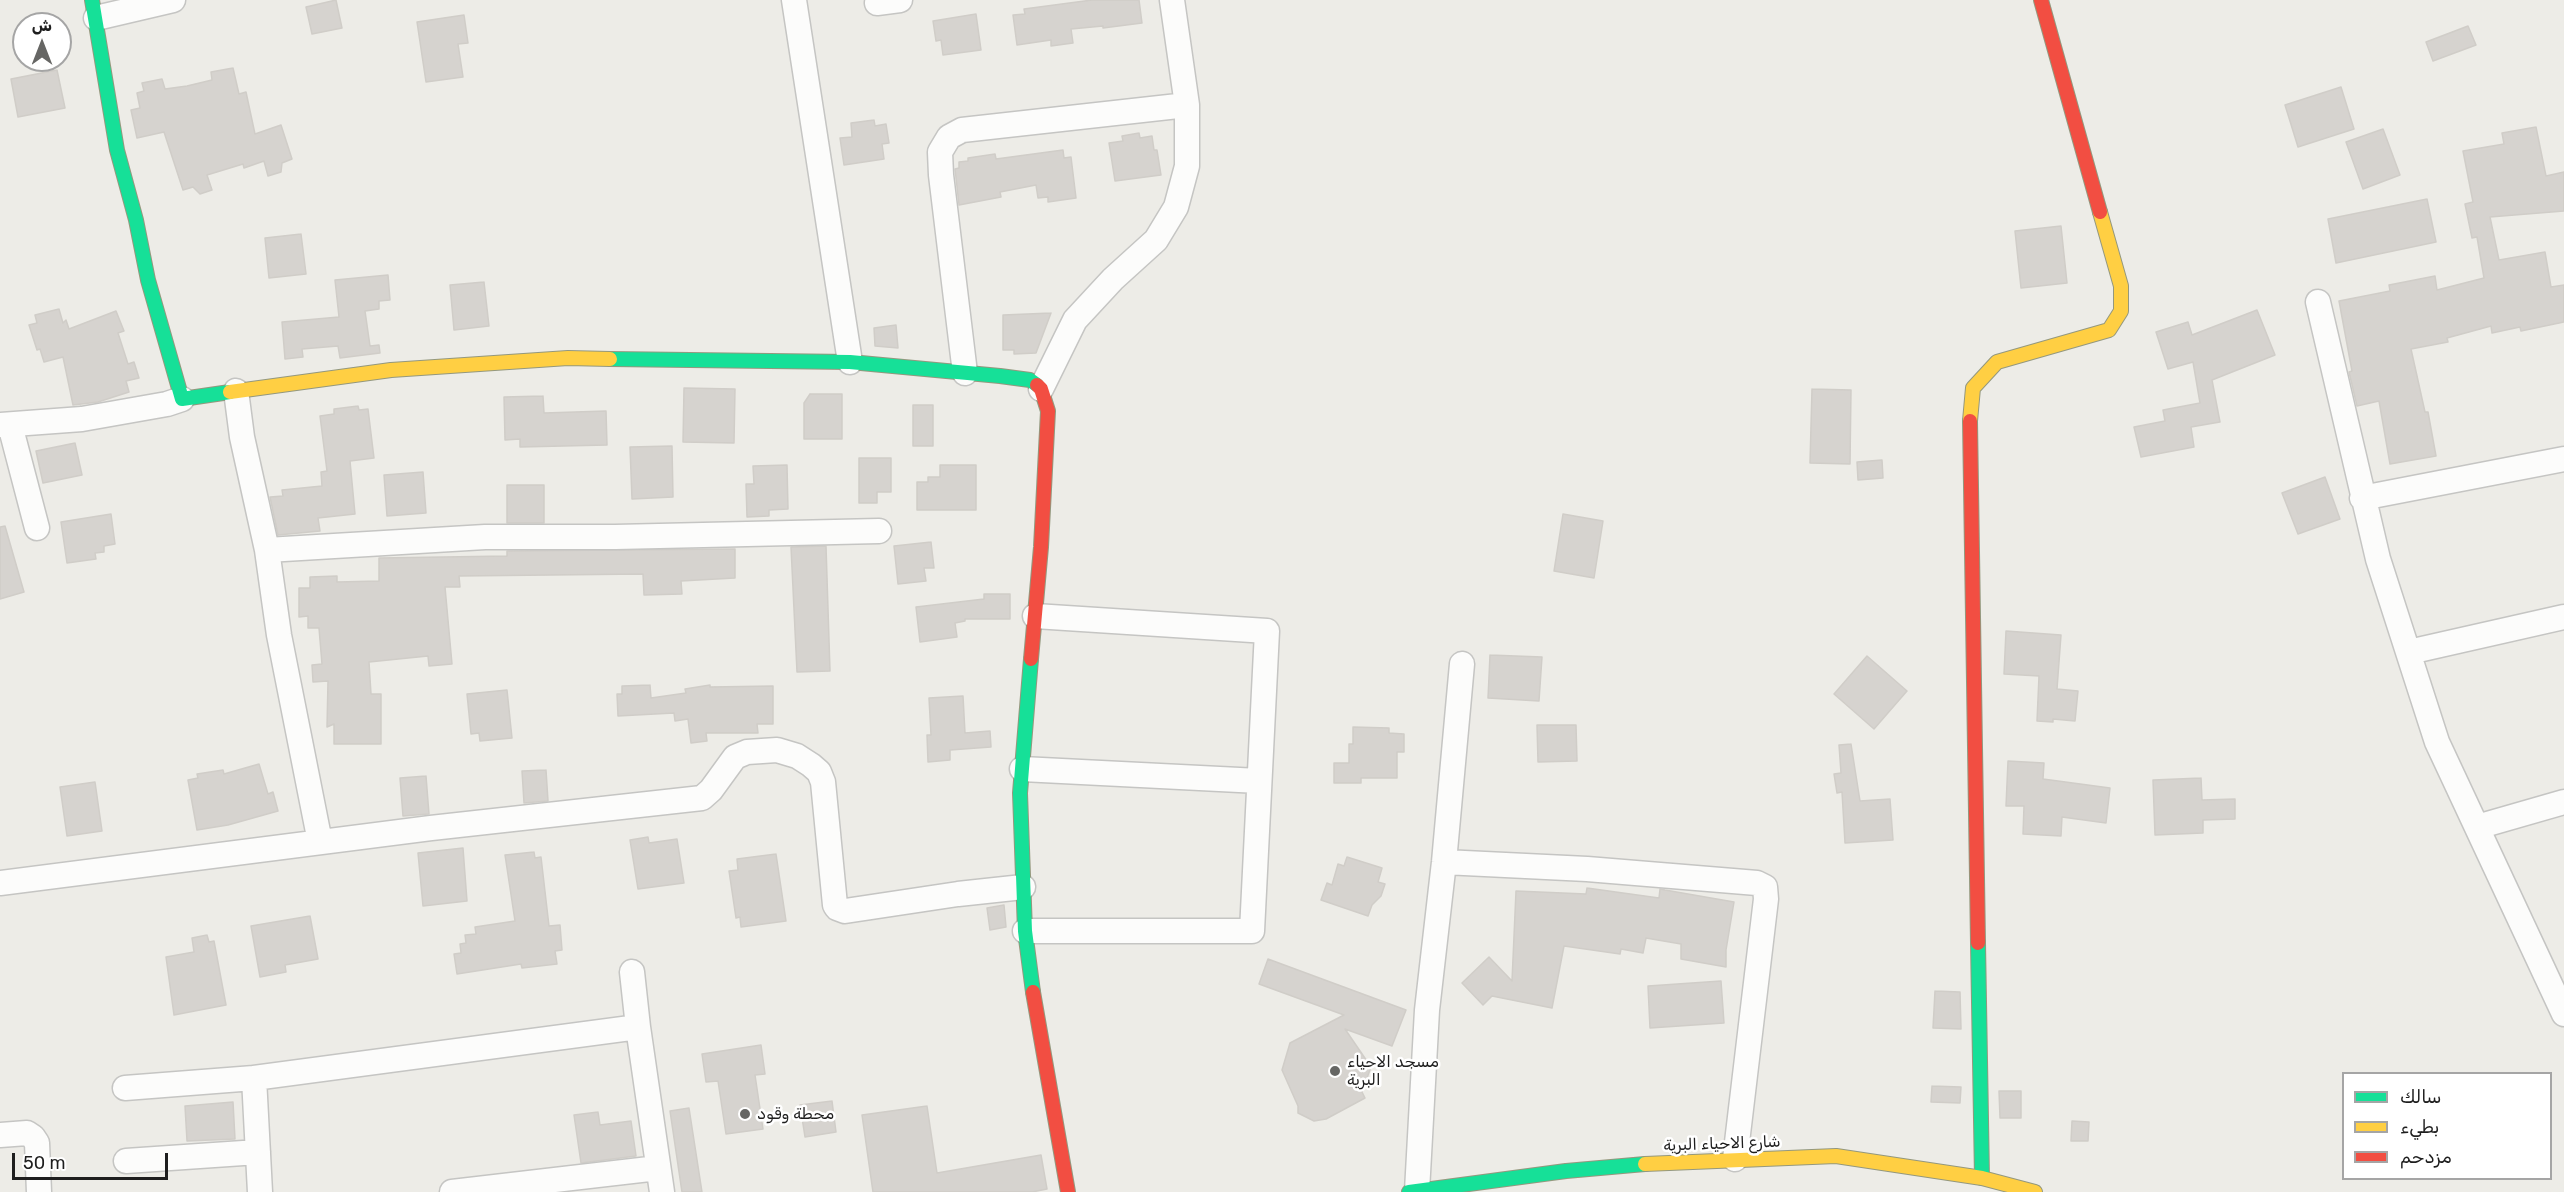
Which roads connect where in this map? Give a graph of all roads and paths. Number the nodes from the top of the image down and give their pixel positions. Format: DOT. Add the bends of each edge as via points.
graph roads {
  1 [pos="173,0"];
  2 [pos="794,0"];
  3 [pos="1172,0"];
  4 [pos="2041,0"];
  5 [pos="94,9"];
  6 [pos="1187,105"];
  7 [pos="2318,302"];
  8 [pos="850,362"];
  9 [pos="965,374"];
  10 [pos="1041,389"];
  11 [pos="236,391"];
  12 [pos="182,399"];
  13 [pos="5,425"];
  14 [pos="2564,459"];
  15 [pos="2362,498"];
  16 [pos="37,528"];
  17 [pos="879,531"];
  18 [pos="267,550"];
  19 [pos="1035,616"];
  20 [pos="2564,617"];
  21 [pos="2409,652"];
  22 [pos="1462,664"];
  23 [pos="1022,769"];
  24 [pos="1259,781"];
  25 [pos="2564,802"];
  26 [pos="2477,827"];
  27 [pos="320,842"];
  28 [pos="1444,862"];
  29 [pos="0,883"];
  30 [pos="1023,887"];
  31 [pos="1025,931"];
  32 [pos="632,972"];
  33 [pos="2556,977"];
  34 [pos="2564,1014"];
  35 [pos="638,1027"];
  36 [pos="254,1078"];
  37 [pos="125,1088"];
  38 [pos="0,1135"];
  39 [pos="258,1152"];
  40 [pos="1735,1159"];
  41 [pos="126,1161"];
  42 [pos="658,1167"];
  43 [pos="1982,1178"];
  44 [pos="2025,1191"];
  45 [pos="39,1192"];
  46 [pos="260,1192"];
  47 [pos="452,1192"];
  48 [pos="662,1192"];
  49 [pos="1068,1192"];
  50 [pos="1413,1192"];
  1 -- 5 [label="street"];
  2 -- 8 [label="street"];
  3 -- 6 [label="street"];
  4 -- 43 [label="main road" via="2121,286 2121,311 2109,330 1997,362 1973,388 1970,423"];
  5 -- 12 [label="main road" via="117,150"];
  6 -- 9 [label="street" via="962,130 949,137 940,152 941,175"];
  6 -- 10 [label="street" via="1187,166 1176,207 1156,240 1075,320"];
  7 -- 15 [label="street"];
  8 -- 9 [label="main road"];
  8 -- 11 [label="main road" via="568,358 391,370"];
  9 -- 10 [label="main road" via="1029,380"];
  10 -- 19 [label="main road" via="1048,411"];
  11 -- 12 [label="main road"];
  11 -- 18 [label="street"];
  12 -- 13 [label="street" via="82,419"];
  13 -- 16 [label="street"];
  14 -- 15 [label="street"];
  15 -- 21 [label="street"];
  17 -- 18 [label="street" via="485,537"];
  18 -- 27 [label="street" via="279,635"];
  19 -- 23 [label="main road"];
  19 -- 24 [label="street" via="1267,631"];
  20 -- 21 [label="street"];
  21 -- 26 [label="street" via="2437,742"];
  22 -- 28 [label="street"];
  23 -- 24 [label="street"];
  23 -- 30 [label="main road"];
  24 -- 31 [label="street" via="1252,931"];
  25 -- 26 [label="street"];
  26 -- 33 [label="street"];
  27 -- 29 [label="street"];
  27 -- 30 [label="street" via="702,798 735,757 777,750 811,765 823,782 837,909"];
  28 -- 40 [label="street" via="1587,869 1757,883 1765,887"];
  28 -- 50 [label="street" via="1426,1010"];
  30 -- 31 [label="main road"];
  31 -- 49 [label="main road"];
  32 -- 35 [label="street"];
  33 -- 34 [label="street"];
  35 -- 36 [label="street"];
  35 -- 42 [label="street"];
  36 -- 37 [label="street"];
  36 -- 39 [label="street"];
  38 -- 45 [label="street" via="27,1133 33,1137 37,1143"];
  39 -- 41 [label="street"];
  39 -- 46 [label="street"];
  40 -- 43 [label="main road, شارع الاحياء البرية" via="1836,1156"];
  40 -- 50 [label="main road, شارع الاحياء البرية" via="1566,1171"];
  42 -- 47 [label="street"];
  42 -- 48 [label="street"];
  43 -- 44 [label="main road, شارع الاحياء البرية"];
}
